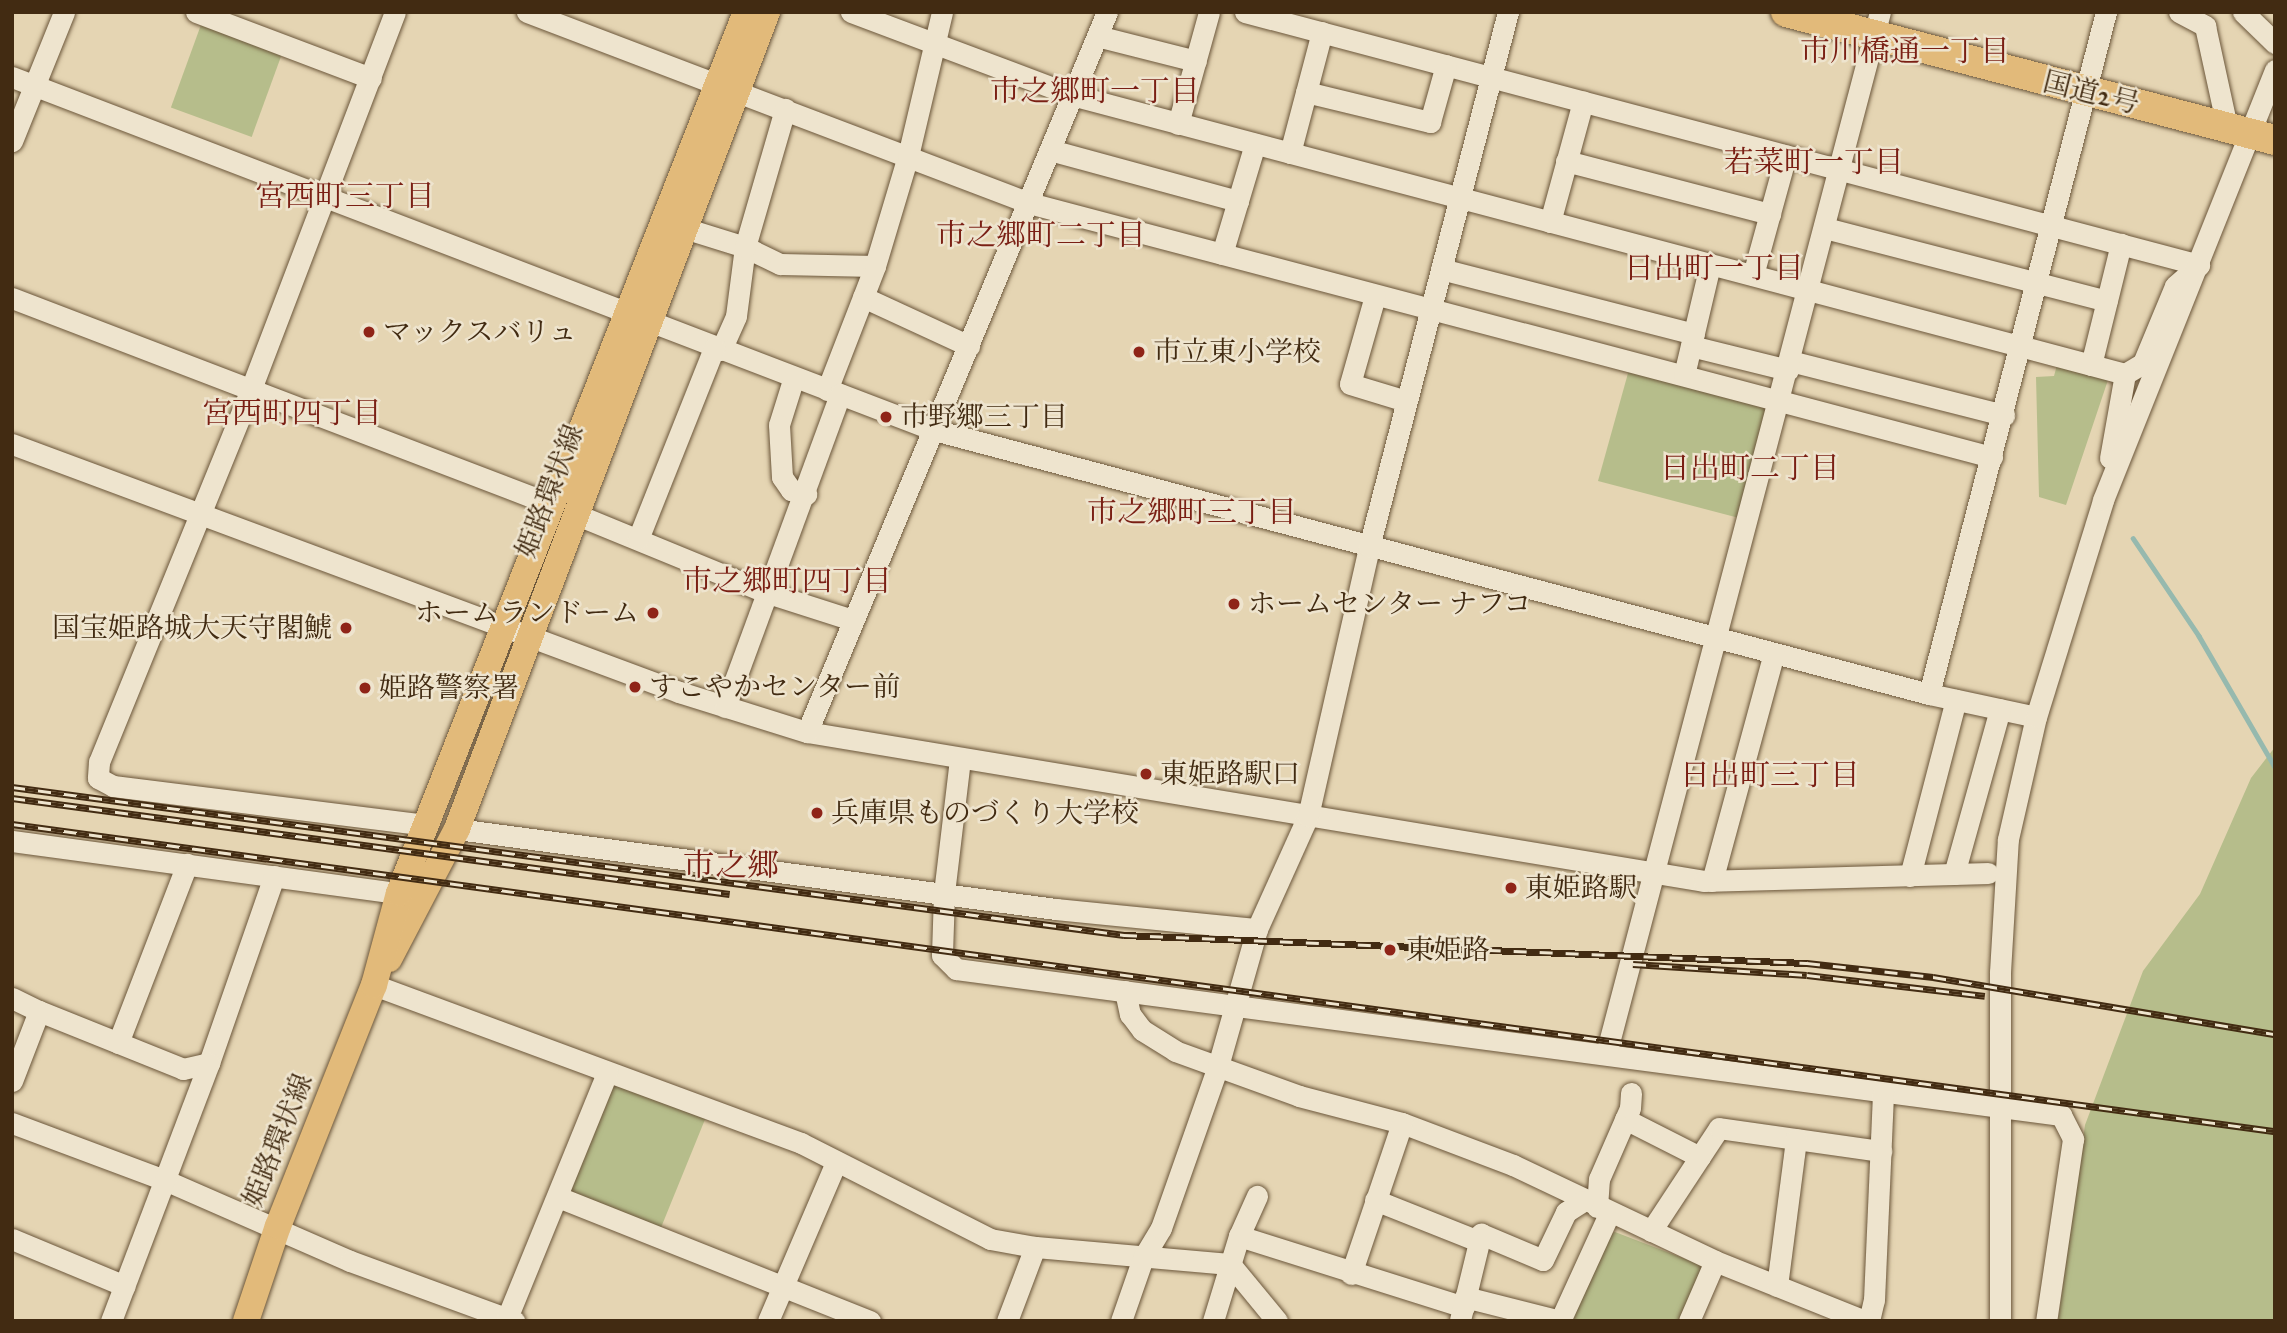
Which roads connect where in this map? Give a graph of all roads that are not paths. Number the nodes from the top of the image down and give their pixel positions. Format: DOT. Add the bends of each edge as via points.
graph roads {
  1 [pos="64,12"];
  2 [pos="196,12"];
  3 [pos="395,12"];
  4 [pos="527,12"];
  5 [pos="746,12"];
  6 [pos="767,12"];
  7 [pos="851,12"];
  8 [pos="942,12"];
  9 [pos="1107,12"];
  10 [pos="1209,12"];
  11 [pos="1245,12"];
  12 [pos="1508,12"];
  13 [pos="1786,12"];
  14 [pos="2106,12"];
  15 [pos="2179,12"];
  16 [pos="2243,12"];
  17 [pos="1876,23"];
  18 [pos="1322,32"];
  19 [pos="1097,36"];
  20 [pos="934,43"];
  21 [pos="2275,43"];
  22 [pos="1196,61"];
  23 [pos="1446,65"];
  24 [pos="2275,69"];
  25 [pos="1491,76"];
  26 [pos="12,77"];
  27 [pos="371,78"];
  28 [pos="34,85"];
  29 [pos="728,87"];
  30 [pos="1306,92"];
  31 [pos="2087,93"];
  32 [pos="1072,95"];
  33 [pos="1583,101"];
  34 [pos="785,108"];
  35 [pos="1178,124"];
  36 [pos="2251,133"];
  37 [pos="12,141"];
  38 [pos="1255,144"];
  39 [pos="1050,150"];
  40 [pos="1290,153"];
  41 [pos="1786,155"];
  42 [pos="908,156"];
  43 [pos="1566,161"];
  44 [pos="1840,169"];
  45 [pos="324,198"];
  46 [pos="1459,198"];
  47 [pos="1238,201"];
  48 [pos="1029,203"];
  49 [pos="1770,214"];
  50 [pos="1550,222"];
  51 [pos="2053,226"];
  52 [pos="684,228"];
  53 [pos="1825,228"];
  54 [pos="2122,244"];
  55 [pos="745,247"];
  56 [pos="1222,254"];
  57 [pos="1710,265"];
  58 [pos="2199,265"];
  59 [pos="875,266"];
  60 [pos="1441,269"];
  61 [pos="1753,275"];
  62 [pos="2038,283"];
  63 [pos="1809,289"];
  64 [pos="1375,296"];
  65 [pos="863,297"];
  66 [pos="12,298"];
  67 [pos="2107,301"];
  68 [pos="1431,310"];
  69 [pos="637,319"];
  70 [pos="1692,340"];
  71 [pos="969,346"];
  72 [pos="2021,347"];
  73 [pos="718,349"];
  74 [pos="2091,365"];
  75 [pos="1789,366"];
  76 [pos="2125,374"];
  77 [pos="1684,375"];
  78 [pos="794,377"];
  79 [pos="252,387"];
  80 [pos="834,392"];
  81 [pos="1406,401"];
  82 [pos="1779,403"];
  83 [pos="2004,415"];
  84 [pos="934,430"];
  85 [pos="12,444"];
  86 [pos="1992,457"];
  87 [pos="806,494"];
  88 [pos="2103,500"];
  89 [pos="564,510"];
  90 [pos="200,516"];
  91 [pos="638,539"];
  92 [pos="1369,547"];
  93 [pos="768,593"];
  94 [pos="852,620"];
  95 [pos="516,628"];
  96 [pos="1717,638"];
  97 [pos="1774,653"];
  98 [pos="1929,694"];
  99 [pos="1956,700"];
  100 [pos="725,707"];
  101 [pos="2000,709"];
  102 [pos="2036,717"];
  103 [pos="807,732"];
  104 [pos="960,759"];
  105 [pos="1308,816"];
  106 [pos="428,825"];
  107 [pos="457,829"];
  108 [pos="12,841"];
  109 [pos="187,864"];
  110 [pos="1654,873"];
  111 [pos="1988,873"];
  112 [pos="1954,874"];
  113 [pos="274,876"];
  114 [pos="1910,876"];
  115 [pos="1712,881"];
  116 [pos="944,894"];
  117 [pos="411,895"];
  118 [pos="1256,929"];
  119 [pos="374,985"];
  120 [pos="1125,991"];
  121 [pos="12,998"];
  122 [pos="1238,1005"];
  123 [pos="39,1011"];
  124 [pos="118,1043"];
  125 [pos="1606,1054"];
  126 [pos="209,1063"];
  127 [pos="1218,1066"];
  128 [pos="607,1073"];
  129 [pos="12,1081"];
  130 [pos="1631,1093"];
  131 [pos="1883,1093"];
  132 [pos="1999,1106"];
  133 [pos="1625,1119"];
  134 [pos="12,1123"];
  135 [pos="1402,1123"];
  136 [pos="1796,1139"];
  137 [pos="1881,1151"];
  138 [pos="1700,1157"];
  139 [pos="836,1161"];
  140 [pos="167,1181"];
  141 [pos="1257,1196"];
  142 [pos="558,1197"];
  143 [pos="1375,1200"];
  144 [pos="1597,1207"];
  145 [pos="278,1226"];
  146 [pos="1651,1231"];
  147 [pos="1239,1236"];
  148 [pos="12,1239"];
  149 [pos="1478,1241"];
  150 [pos="1035,1247"];
  151 [pos="1143,1258"];
  152 [pos="1715,1261"];
  153 [pos="1230,1264"];
  154 [pos="1351,1274"];
  155 [pos="125,1286"];
  156 [pos="782,1286"];
  157 [pos="1777,1286"];
  158 [pos="1463,1308"];
  159 [pos="510,1319"];
  160 [pos="111,1321"];
  161 [pos="246,1321"];
  162 [pos="768,1321"];
  163 [pos="870,1321"];
  164 [pos="1007,1321"];
  165 [pos="1121,1321"];
  166 [pos="1213,1321"];
  167 [pos="1277,1321"];
  168 [pos="1689,1321"];
  169 [pos="1867,1321"];
  170 [pos="2000,1321"];
  171 [pos="2046,1321"];
  1 -- 28 [label="street"];
  2 -- 27 [label="street"];
  3 -- 27 [label="street"];
  4 -- 29 [label="street"];
  5 -- 29 [label="main road, 姫路環状線"];
  6 -- 29 [label="main road, 姫路環状線"];
  7 -- 20 [label="street"];
  8 -- 20 [label="street"];
  9 -- 19 [label="street"];
  10 -- 22 [label="street"];
  11 -- 18 [label="street"];
  12 -- 25 [label="street"];
  13 -- 17 [label="highway, 国道2号"];
  14 -- 31 [label="street"];
  15 -- 36 [label="street" via="2205,26"];
  16 -- 21 [label="street"];
  17 -- 31 [label="highway, 国道2号"];
  17 -- 44 [label="street"];
  18 -- 23 [label="street"];
  18 -- 30 [label="street"];
  19 -- 22 [label="street"];
  19 -- 32 [label="street"];
  20 -- 32 [label="street"];
  20 -- 42 [label="street"];
  22 -- 35 [label="street"];
  23 -- 25 [label="street"];
  23 -- 30 [label="street" via="1430,122"];
  24 -- 36 [label="street"];
  25 -- 33 [label="street"];
  25 -- 46 [label="street"];
  26 -- 28 [label="street"];
  27 -- 45 [label="street"];
  28 -- 37 [label="street"];
  28 -- 45 [label="street"];
  29 -- 34 [label="street"];
  29 -- 52 [label="main road, 姫路環状線"];
  29 -- 69 [label="main road, 姫路環状線"];
  30 -- 40 [label="street"];
  31 -- 36 [label="highway, 国道2号"];
  31 -- 51 [label="street"];
  32 -- 35 [label="street"];
  32 -- 39 [label="street"];
  33 -- 41 [label="street"];
  33 -- 43 [label="street"];
  34 -- 42 [label="street"];
  34 -- 55 [label="street"];
  35 -- 38 [label="street"];
  36 -- 58 [label="street"];
  38 -- 40 [label="street"];
  38 -- 47 [label="street"];
  39 -- 47 [label="street"];
  39 -- 48 [label="street"];
  40 -- 46 [label="street"];
  41 -- 44 [label="street"];
  41 -- 49 [label="street"];
  42 -- 48 [label="street"];
  42 -- 59 [label="street"];
  43 -- 49 [label="street"];
  43 -- 50 [label="street"];
  44 -- 51 [label="street"];
  44 -- 53 [label="street"];
  45 -- 69 [label="street"];
  45 -- 79 [label="street"];
  46 -- 50 [label="street"];
  46 -- 60 [label="street"];
  47 -- 56 [label="street"];
  48 -- 56 [label="street"];
  48 -- 71 [label="street"];
  49 -- 61 [label="street"];
  50 -- 57 [label="street"];
  51 -- 54 [label="street"];
  51 -- 62 [label="street"];
  52 -- 55 [label="street"];
  52 -- 69 [label="main road, 姫路環状線"];
  53 -- 62 [label="street"];
  53 -- 63 [label="street"];
  54 -- 58 [label="street"];
  54 -- 67 [label="street"];
  55 -- 59 [label="street" via="780,264"];
  55 -- 73 [label="street" via="736,316"];
  56 -- 64 [label="street"];
  57 -- 61 [label="street"];
  57 -- 70 [label="street"];
  58 -- 76 [label="street" via="2175,286 2143,363"];
  58 -- 88 [label="street"];
  59 -- 65 [label="street"];
  60 -- 68 [label="street"];
  60 -- 70 [label="street"];
  61 -- 63 [label="street"];
  62 -- 67 [label="street"];
  62 -- 72 [label="street"];
  63 -- 72 [label="street"];
  63 -- 75 [label="street"];
  64 -- 68 [label="street"];
  64 -- 81 [label="street" via="1350,384"];
  65 -- 71 [label="street"];
  65 -- 80 [label="street"];
  66 -- 79 [label="street"];
  67 -- 74 [label="street"];
  68 -- 77 [label="street"];
  68 -- 81 [label="street"];
  69 -- 73 [label="street"];
  69 -- 89 [label="main road, 姫路環状線"];
  70 -- 75 [label="street"];
  70 -- 77 [label="street"];
  71 -- 84 [label="street"];
  72 -- 74 [label="street"];
  72 -- 83 [label="street"];
  73 -- 78 [label="street"];
  73 -- 91 [label="street"];
  74 -- 76 [label="street"];
  75 -- 82 [label="street"];
  75 -- 83 [label="street"];
  76 -- 88 [label="street"];
  77 -- 82 [label="street"];
  78 -- 80 [label="street"];
  78 -- 87 [label="street" via="779,425 782,477 791,491"];
  79 -- 89 [label="street"];
  79 -- 90 [label="street"];
  80 -- 84 [label="street"];
  80 -- 87 [label="street"];
  81 -- 92 [label="street"];
  82 -- 86 [label="street"];
  82 -- 96 [label="street"];
  83 -- 86 [label="street"];
  84 -- 92 [label="street"];
  84 -- 94 [label="street"];
  85 -- 90 [label="street"];
  86 -- 98 [label="street"];
  87 -- 93 [label="street"];
  88 -- 102 [label="street"];
  89 -- 91 [label="street"];
  89 -- 95 [label="main road, 姫路環状線"];
  90 -- 95 [label="street"];
  90 -- 106 [label="street" via="99,762 98,778 113,786"];
  91 -- 93 [label="street"];
  92 -- 96 [label="street"];
  92 -- 105 [label="street"];
  93 -- 94 [label="street"];
  93 -- 100 [label="street"];
  94 -- 103 [label="street"];
  95 -- 100 [label="street"];
  95 -- 106 [label="main road, 姫路環状線"];
  95 -- 107 [label="main road, 姫路環状線"];
  96 -- 97 [label="street"];
  96 -- 110 [label="street"];
  97 -- 98 [label="street"];
  97 -- 115 [label="street"];
  98 -- 99 [label="street"];
  99 -- 101 [label="street"];
  99 -- 114 [label="street"];
  100 -- 103 [label="street"];
  101 -- 102 [label="street"];
  101 -- 112 [label="street"];
  102 -- 132 [label="street" via="2008,839 2000,972"];
  103 -- 104 [label="street"];
  104 -- 105 [label="street"];
  104 -- 116 [label="street"];
  105 -- 110 [label="street"];
  105 -- 118 [label="street"];
  106 -- 117 [label="main road, 姫路環状線"];
  107 -- 116 [label="street"];
  107 -- 117 [label="main road, 姫路環状線"];
  108 -- 109 [label="street"];
  109 -- 113 [label="street"];
  109 -- 124 [label="street"];
  110 -- 115 [label="street"];
  110 -- 125 [label="street"];
  111 -- 112 [label="street"];
  112 -- 114 [label="street"];
  113 -- 117 [label="street"];
  113 -- 126 [label="street"];
  114 -- 115 [label="street"];
  116 -- 118 [label="street"];
  116 -- 120 [label="street" via="942,955 956,969"];
  117 -- 119 [label="main road, 姫路環状線"];
  118 -- 122 [label="street"];
  119 -- 128 [label="street"];
  119 -- 145 [label="main road, 姫路環状線"];
  120 -- 122 [label="street"];
  120 -- 127 [label="street" via="1130,1014 1142,1030 1175,1051"];
  121 -- 123 [label="street"];
  122 -- 125 [label="street"];
  122 -- 127 [label="street"];
  123 -- 124 [label="street"];
  123 -- 129 [label="street"];
  124 -- 126 [label="street" via="183,1069"];
  125 -- 131 [label="street"];
  126 -- 140 [label="street"];
  127 -- 135 [label="street" via="1299,1096"];
  127 -- 151 [label="street" via="1161,1228"];
  128 -- 139 [label="street" via="801,1143"];
  128 -- 142 [label="street"];
  130 -- 133 [label="street"];
  131 -- 132 [label="street"];
  131 -- 137 [label="street"];
  132 -- 170 [label="street"];
  132 -- 171 [label="street" via="2061,1115 2073,1139"];
  133 -- 138 [label="street"];
  133 -- 144 [label="street" via="1599,1179"];
  134 -- 140 [label="street"];
  135 -- 143 [label="street"];
  135 -- 144 [label="street" via="1513,1165"];
  136 -- 137 [label="street"];
  136 -- 138 [label="street" via="1719,1128"];
  136 -- 157 [label="street"];
  137 -- 169 [label="street" via="1874,1300"];
  138 -- 146 [label="street"];
  139 -- 150 [label="street" via="990,1239"];
  139 -- 156 [label="street"];
  140 -- 145 [label="street"];
  140 -- 155 [label="street"];
  141 -- 147 [label="street"];
  142 -- 156 [label="street"];
  142 -- 159 [label="street"];
  143 -- 149 [label="street"];
  143 -- 154 [label="street"];
  144 -- 146 [label="street"];
  144 -- 149 [label="street" via="1566,1212 1543,1260 1481,1234"];
  144 -- 158 [label="street" via="1560,1321"];
  145 -- 159 [label="street" via="350,1261"];
  145 -- 161 [label="main road, 姫路環状線"];
  146 -- 152 [label="street"];
  147 -- 153 [label="street"];
  147 -- 154 [label="street"];
  148 -- 155 [label="street"];
  149 -- 158 [label="street"];
  150 -- 151 [label="street"];
  150 -- 164 [label="street"];
  151 -- 153 [label="street"];
  151 -- 165 [label="street"];
  152 -- 157 [label="street"];
  152 -- 168 [label="street"];
  153 -- 166 [label="street"];
  153 -- 167 [label="street"];
  154 -- 158 [label="street"];
  155 -- 160 [label="street"];
  156 -- 162 [label="street"];
  156 -- 163 [label="street"];
  157 -- 169 [label="street"];
}
